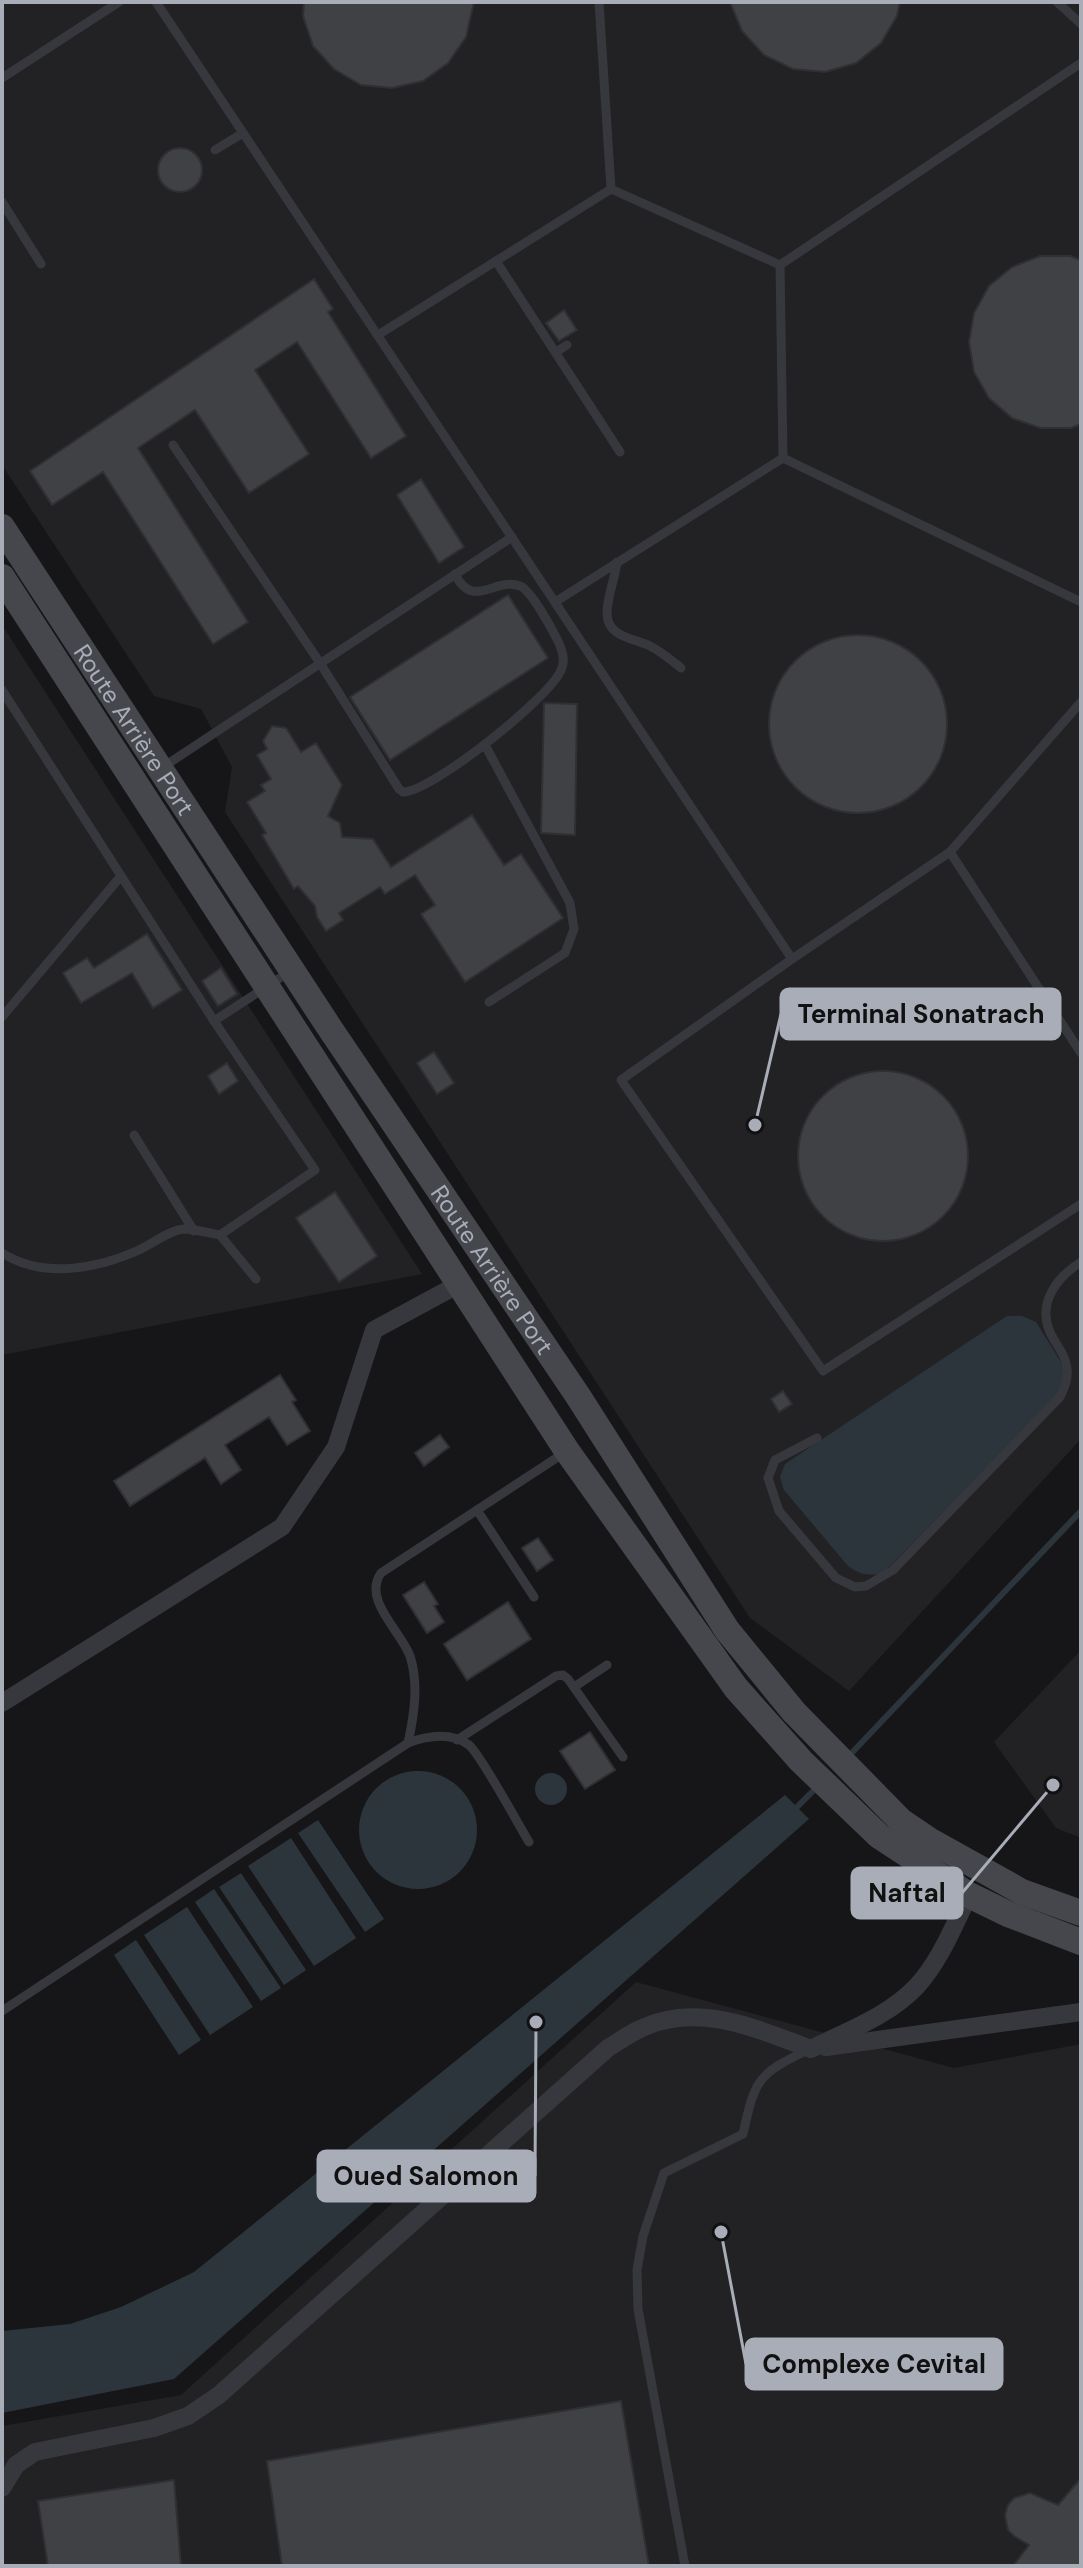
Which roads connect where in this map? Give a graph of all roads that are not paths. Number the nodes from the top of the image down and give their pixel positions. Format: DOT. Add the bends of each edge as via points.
graph roads {
  1 [pos="119,2"];
  2 [pos="156,2"];
  3 [pos="599,2"];
  4 [pos="1057,2"];
  5 [pos="1081,24"];
  6 [pos="1081,63"];
  7 [pos="2,78"];
  8 [pos="243,133"];
  9 [pos="215,150"];
  10 [pos="611,189"];
  11 [pos="2,202"];
  12 [pos="496,261"];
  13 [pos="41,264"];
  14 [pos="780,265"];
  15 [pos="378,335"];
  16 [pos="567,345"];
  17 [pos="556,352"];
  18 [pos="173,445"];
  19 [pos="620,452"];
  20 [pos="783,458"];
  21 [pos="2,527"];
  22 [pos="512,537"];
  23 [pos="617,562"];
  24 [pos="455,574"];
  25 [pos="2,577"];
  26 [pos="555,602"];
  27 [pos="1081,602"];
  28 [pos="320,663"];
  29 [pos="681,668"];
  30 [pos="2,690"];
  31 [pos="1081,702"];
  32 [pos="485,745"];
  33 [pos="160,769"];
  34 [pos="950,852"];
  35 [pos="121,876"];
  36 [pos="792,959"];
  37 [pos="292,970"];
  38 [pos="267,987"];
  39 [pos="489,1002"];
  40 [pos="2,1017"];
  41 [pos="214,1021"];
  42 [pos="1081,1053"];
  43 [pos="134,1135"];
  44 [pos="1081,1204"];
  45 [pos="194,1231"];
  46 [pos="220,1235"];
  47 [pos="2,1253"];
  48 [pos="1081,1262"];
  49 [pos="256,1279"];
  50 [pos="459,1284"];
  51 [pos="817,1438"];
  52 [pos="567,1451"];
  53 [pos="477,1510"];
  54 [pos="534,1597"];
  55 [pos="607,1665"];
  56 [pos="574,1687"];
  57 [pos="2,1703"];
  58 [pos="471,1731"];
  59 [pos="457,1740"];
  60 [pos="408,1743"];
  61 [pos="471,1747"];
  62 [pos="623,1757"];
  63 [pos="529,1842"];
  64 [pos="969,1895"];
  65 [pos="1081,1913"];
  66 [pos="1081,1942"];
  67 [pos="2,2011"];
  68 [pos="1081,2012"];
  69 [pos="811,2049"];
  70 [pos="2,2488"];
  71 [pos="685,2566"];
  1 -- 7 [label="lane"];
  2 -- 8 [label="lane"];
  3 -- 10 [label="lane"];
  4 -- 5 [label="lane"];
  6 -- 14 [label="lane"];
  8 -- 9 [label="lane"];
  8 -- 15 [label="lane"];
  10 -- 12 [label="lane"];
  10 -- 14 [label="lane"];
  11 -- 13 [label="lane"];
  12 -- 15 [label="lane"];
  12 -- 17 [label="lane"];
  14 -- 20 [label="lane"];
  15 -- 22 [label="lane"];
  16 -- 17 [label="lane"];
  17 -- 19 [label="lane"];
  18 -- 28 [label="lane"];
  20 -- 23 [label="lane"];
  20 -- 27 [label="lane"];
  21 -- 33 [label="street, Route Arrière Port"];
  22 -- 24 [label="lane"];
  22 -- 26 [label="lane"];
  23 -- 26 [label="lane"];
  23 -- 29 [label="lane" via="607,616 610,626"];
  24 -- 28 [label="lane"];
  24 -- 32 [label="lane" via="459,583 476,592 512,584 526,589 564,658 560,674 545,691"];
  25 -- 38 [label="street, Route Arrière Port"];
  26 -- 36 [label="lane"];
  28 -- 32 [label="lane" via="403,792 417,789"];
  28 -- 33 [label="lane"];
  30 -- 35 [label="lane"];
  31 -- 34 [label="lane"];
  32 -- 39 [label="lane" via="570,903 574,929 565,953"];
  33 -- 37 [label="street, Route Arrière Port"];
  34 -- 36 [label="lane"];
  34 -- 42 [label="lane"];
  35 -- 40 [label="lane"];
  35 -- 41 [label="lane"];
  36 -- 44 [label="lane" via="621,1080 823,1371"];
  37 -- 38 [label="lane"];
  37 -- 65 [label="street, Route Arrière Port" via="578,1396 727,1630 817,1737 901,1821 1022,1892"];
  38 -- 41 [label="lane"];
  38 -- 50 [label="street, Route Arrière Port"];
  41 -- 46 [label="lane" via="315,1170"];
  43 -- 45 [label="lane"];
  45 -- 46 [label="lane"];
  45 -- 47 [label="lane" via="181,1229 86,1267 52,1269"];
  46 -- 49 [label="lane"];
  48 -- 51 [label="lane" via="1056,1283 1046,1311 1049,1331 1065,1360 1066,1385 1060,1397 893,1570 866,1586 836,1578 779,1511 768,1478 775,1460"];
  50 -- 52 [label="street, Route Arrière Port"];
  50 -- 57 [label="street" via="374,1330 336,1447 282,1527"];
  52 -- 53 [label="lane"];
  52 -- 64 [label="street, Route Arrière Port" via="736,1688 801,1761 879,1836"];
  53 -- 54 [label="lane"];
  53 -- 60 [label="lane" via="375,1581 379,1604 410,1655 415,1712"];
  55 -- 56 [label="lane"];
  56 -- 58 [label="lane" via="563,1675 556,1676"];
  56 -- 62 [label="lane"];
  58 -- 59 [label="lane"];
  58 -- 61 [label="lane"];
  59 -- 60 [label="lane" via="429,1737"];
  59 -- 61 [label="lane"];
  60 -- 67 [label="lane"];
  61 -- 63 [label="lane"];
  64 -- 66 [label="street, Route Arrière Port"];
  64 -- 69 [label="street" via="917,1985 887,2011"];
  68 -- 69 [label="street"];
  69 -- 70 [label="street" via="709,2017 677,2018 642,2028 608,2048 219,2395 188,2416 154,2428 35,2452 16,2465"];
  69 -- 71 [label="lane" via="772,2067 752,2093 743,2134 664,2173 643,2236 638,2309"];
}
